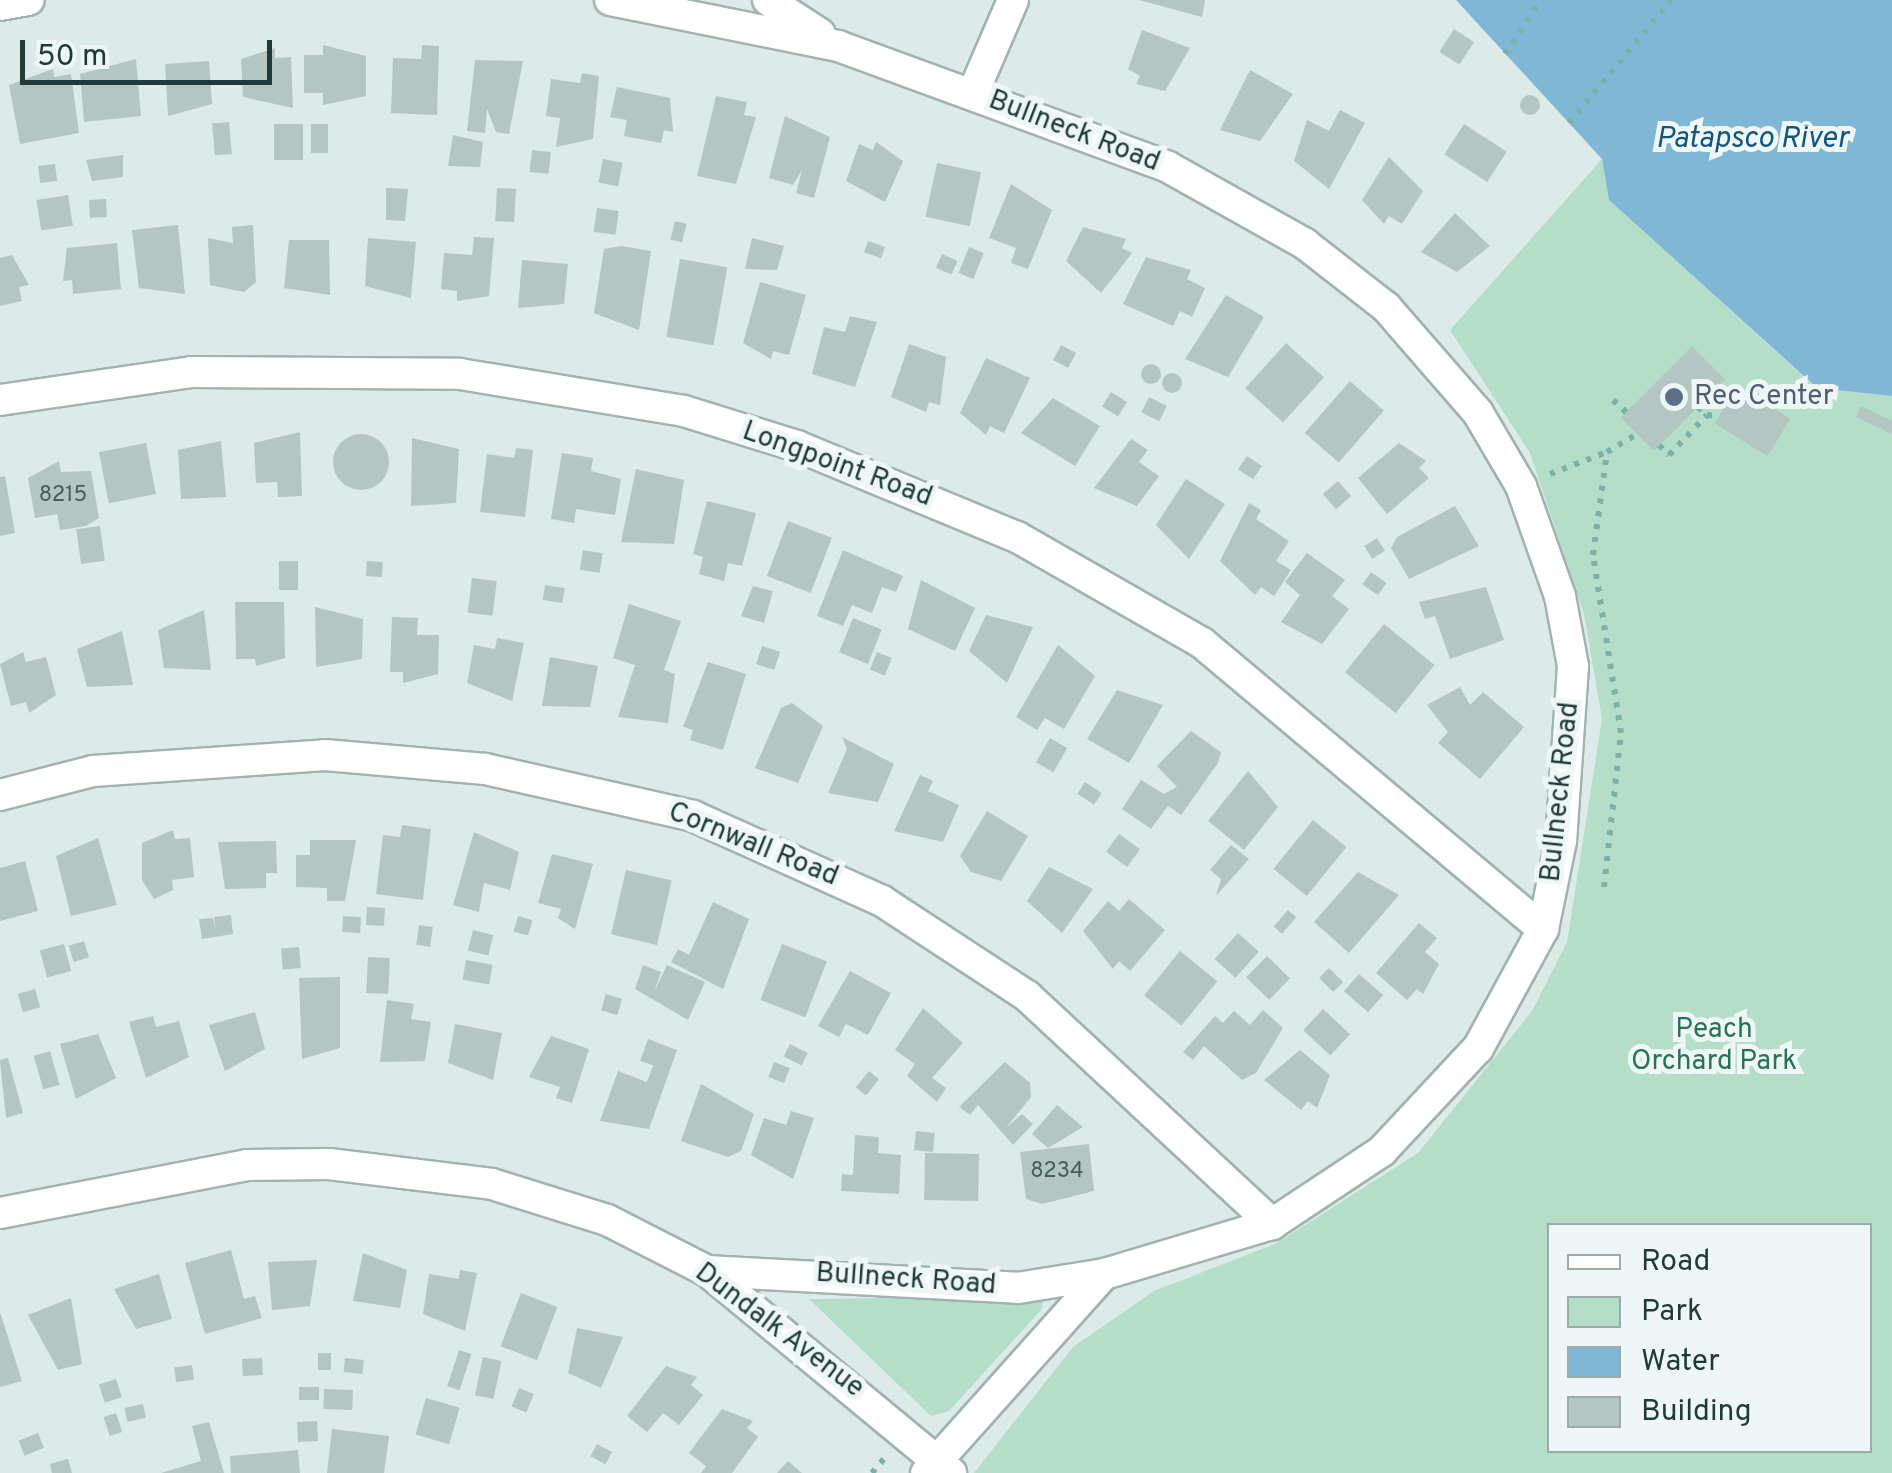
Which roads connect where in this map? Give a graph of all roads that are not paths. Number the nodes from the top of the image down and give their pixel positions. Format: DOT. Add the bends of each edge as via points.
graph roads {
  1 [pos="29,0"];
  2 [pos="610,0"];
  3 [pos="768,0"];
  4 [pos="1013,0"];
  5 [pos="0,4"];
  6 [pos="838,46"];
  7 [pos="974,93"];
  8 [pos="0,400"];
  9 [pos="0,795"];
  10 [pos="1543,929"];
  11 [pos="0,1213"];
  12 [pos="1272,1224"];
  13 [pos="707,1271"];
  14 [pos="1104,1274"];
  15 [pos="938,1469"];
  1 -- 5 [label="street"];
  2 -- 6 [label="street, Bullneck Road"];
  3 -- 6 [label="street"];
  4 -- 7 [label="street"];
  6 -- 7 [label="street, Bullneck Road"];
  7 -- 10 [label="street, Bullneck Road" via="1168,167 1305,244 1438,360 1521,486 1560,596 1573,666 1569,774"];
  8 -- 10 [label="street, Longpoint Road" via="192,372 460,374 684,410 797,446 1017,537 1202,643"];
  9 -- 12 [label="street, Cornwall Road" via="94,772 325,754 486,768 693,816 882,901 1027,996"];
  10 -- 12 [label="street, Bullneck Road" via="1514,993 1442,1093 1382,1151"];
  11 -- 13 [label="street, Dundalk Avenue" via="169,1176 329,1164 492,1184 607,1220"];
  12 -- 14 [label="street, Bullneck Road"];
  13 -- 14 [label="street, Bullneck Road" via="1018,1288"];
  13 -- 15 [label="street, Dundalk Avenue"];
  14 -- 15 [label="street"];
}
